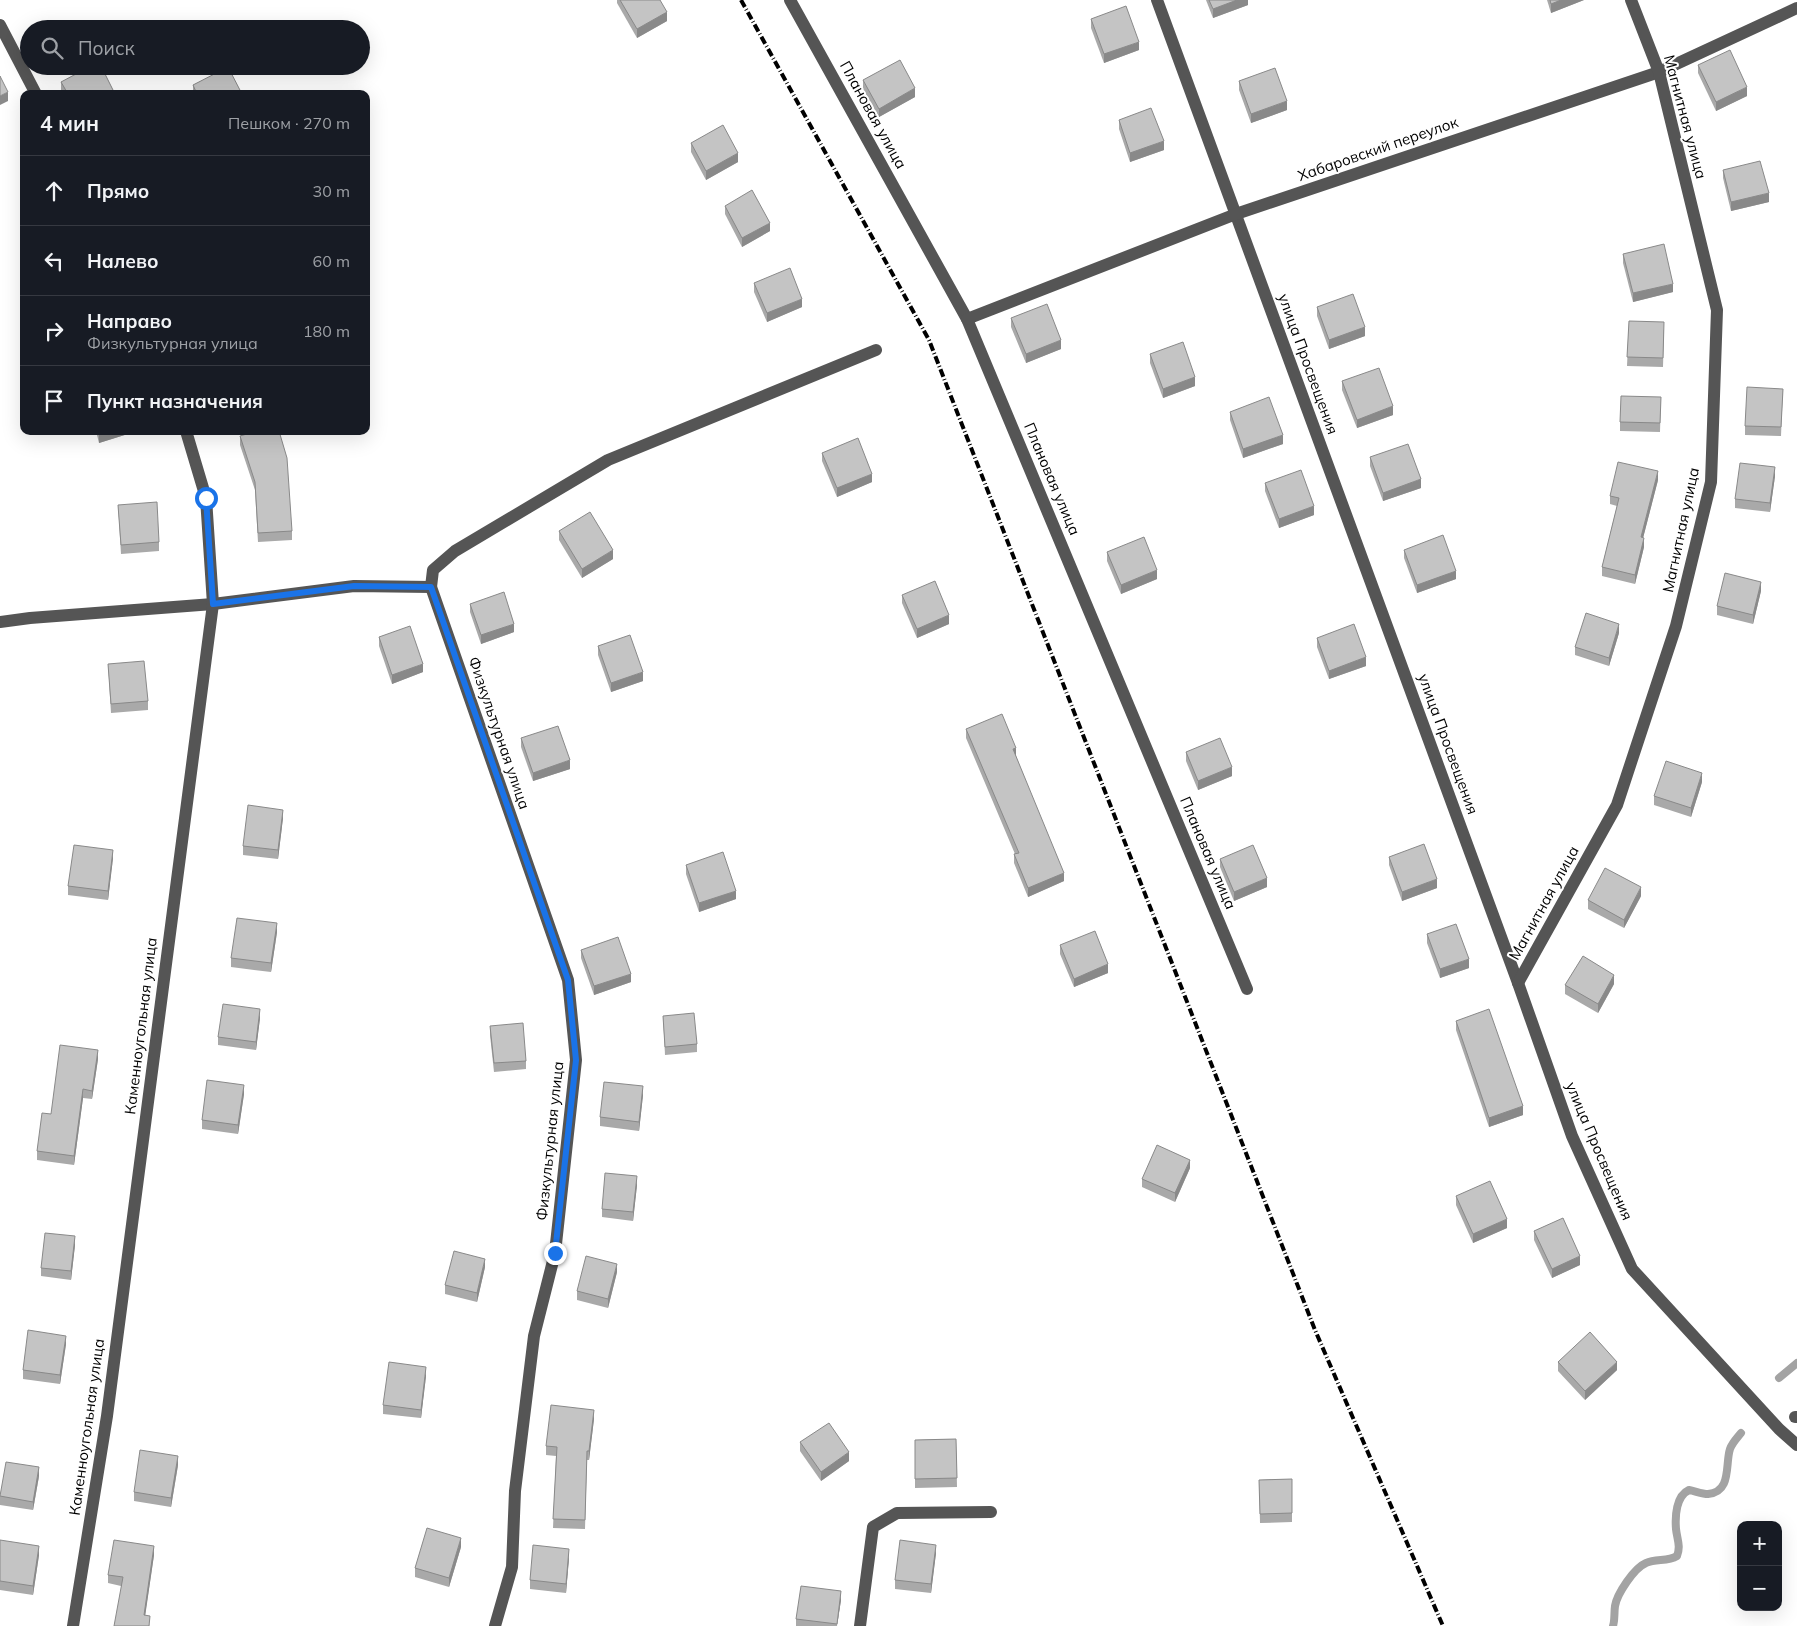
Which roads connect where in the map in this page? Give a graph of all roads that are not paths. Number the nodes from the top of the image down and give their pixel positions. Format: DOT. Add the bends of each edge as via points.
graph roads {
  1 [pos="790,0"];
  2 [pos="1158,0"];
  3 [pos="1631,0"];
  4 [pos="1797,8"];
  5 [pos="0,25"];
  6 [pos="20,63"];
  7 [pos="1659,72"];
  8 [pos="26,75"];
  9 [pos="34,90"];
  10 [pos="1236,214"];
  11 [pos="967,319"];
  12 [pos="876,350"];
  13 [pos="187,435"];
  14 [pos="431,587"];
  15 [pos="213,604"];
  16 [pos="0,622"];
  17 [pos="1518,983"];
  18 [pos="1247,989"];
  19 [pos="1797,1445"];
  20 [pos="991,1512"];
  21 [pos="74,1626"];
  22 [pos="495,1626"];
  23 [pos="860,1626"];
  1 -- 11 [label="street, Плановая улица"];
  2 -- 10 [label="street, улица Просвещения"];
  3 -- 7 [label="street, Магнитная улица"];
  4 -- 7 [label="street, Хабаровский переулок"];
  5 -- 6 [label="street"];
  7 -- 10 [label="street, Хабаровский переулок"];
  7 -- 17 [label="street, Магнитная улица" via="1717,310 1711,482 1676,626 1617,806"];
  8 -- 9 [label="street"];
  10 -- 11 [label="street, Хабаровский переулок"];
  10 -- 17 [label="street, улица Просвещения"];
  11 -- 18 [label="street, Плановая улица"];
  12 -- 14 [label="street" via="608,460 455,551 433,570"];
  13 -- 15 [label="street, Каменноугольная улица" via="206,498"];
  14 -- 15 [label="street" via="354,586"];
  14 -- 22 [label="street, Физкультурная улица" via="568,980 576,1060 555,1253 534,1336 515,1491 512,1567"];
  15 -- 16 [label="street"];
  15 -- 21 [label="street, Каменноугольная улица" via="107,1416"];
  17 -- 19 [label="street, улица Просвещения" via="1572,1136 1632,1269"];
  20 -- 23 [label="street" via="897,1513 873,1527"];
}
